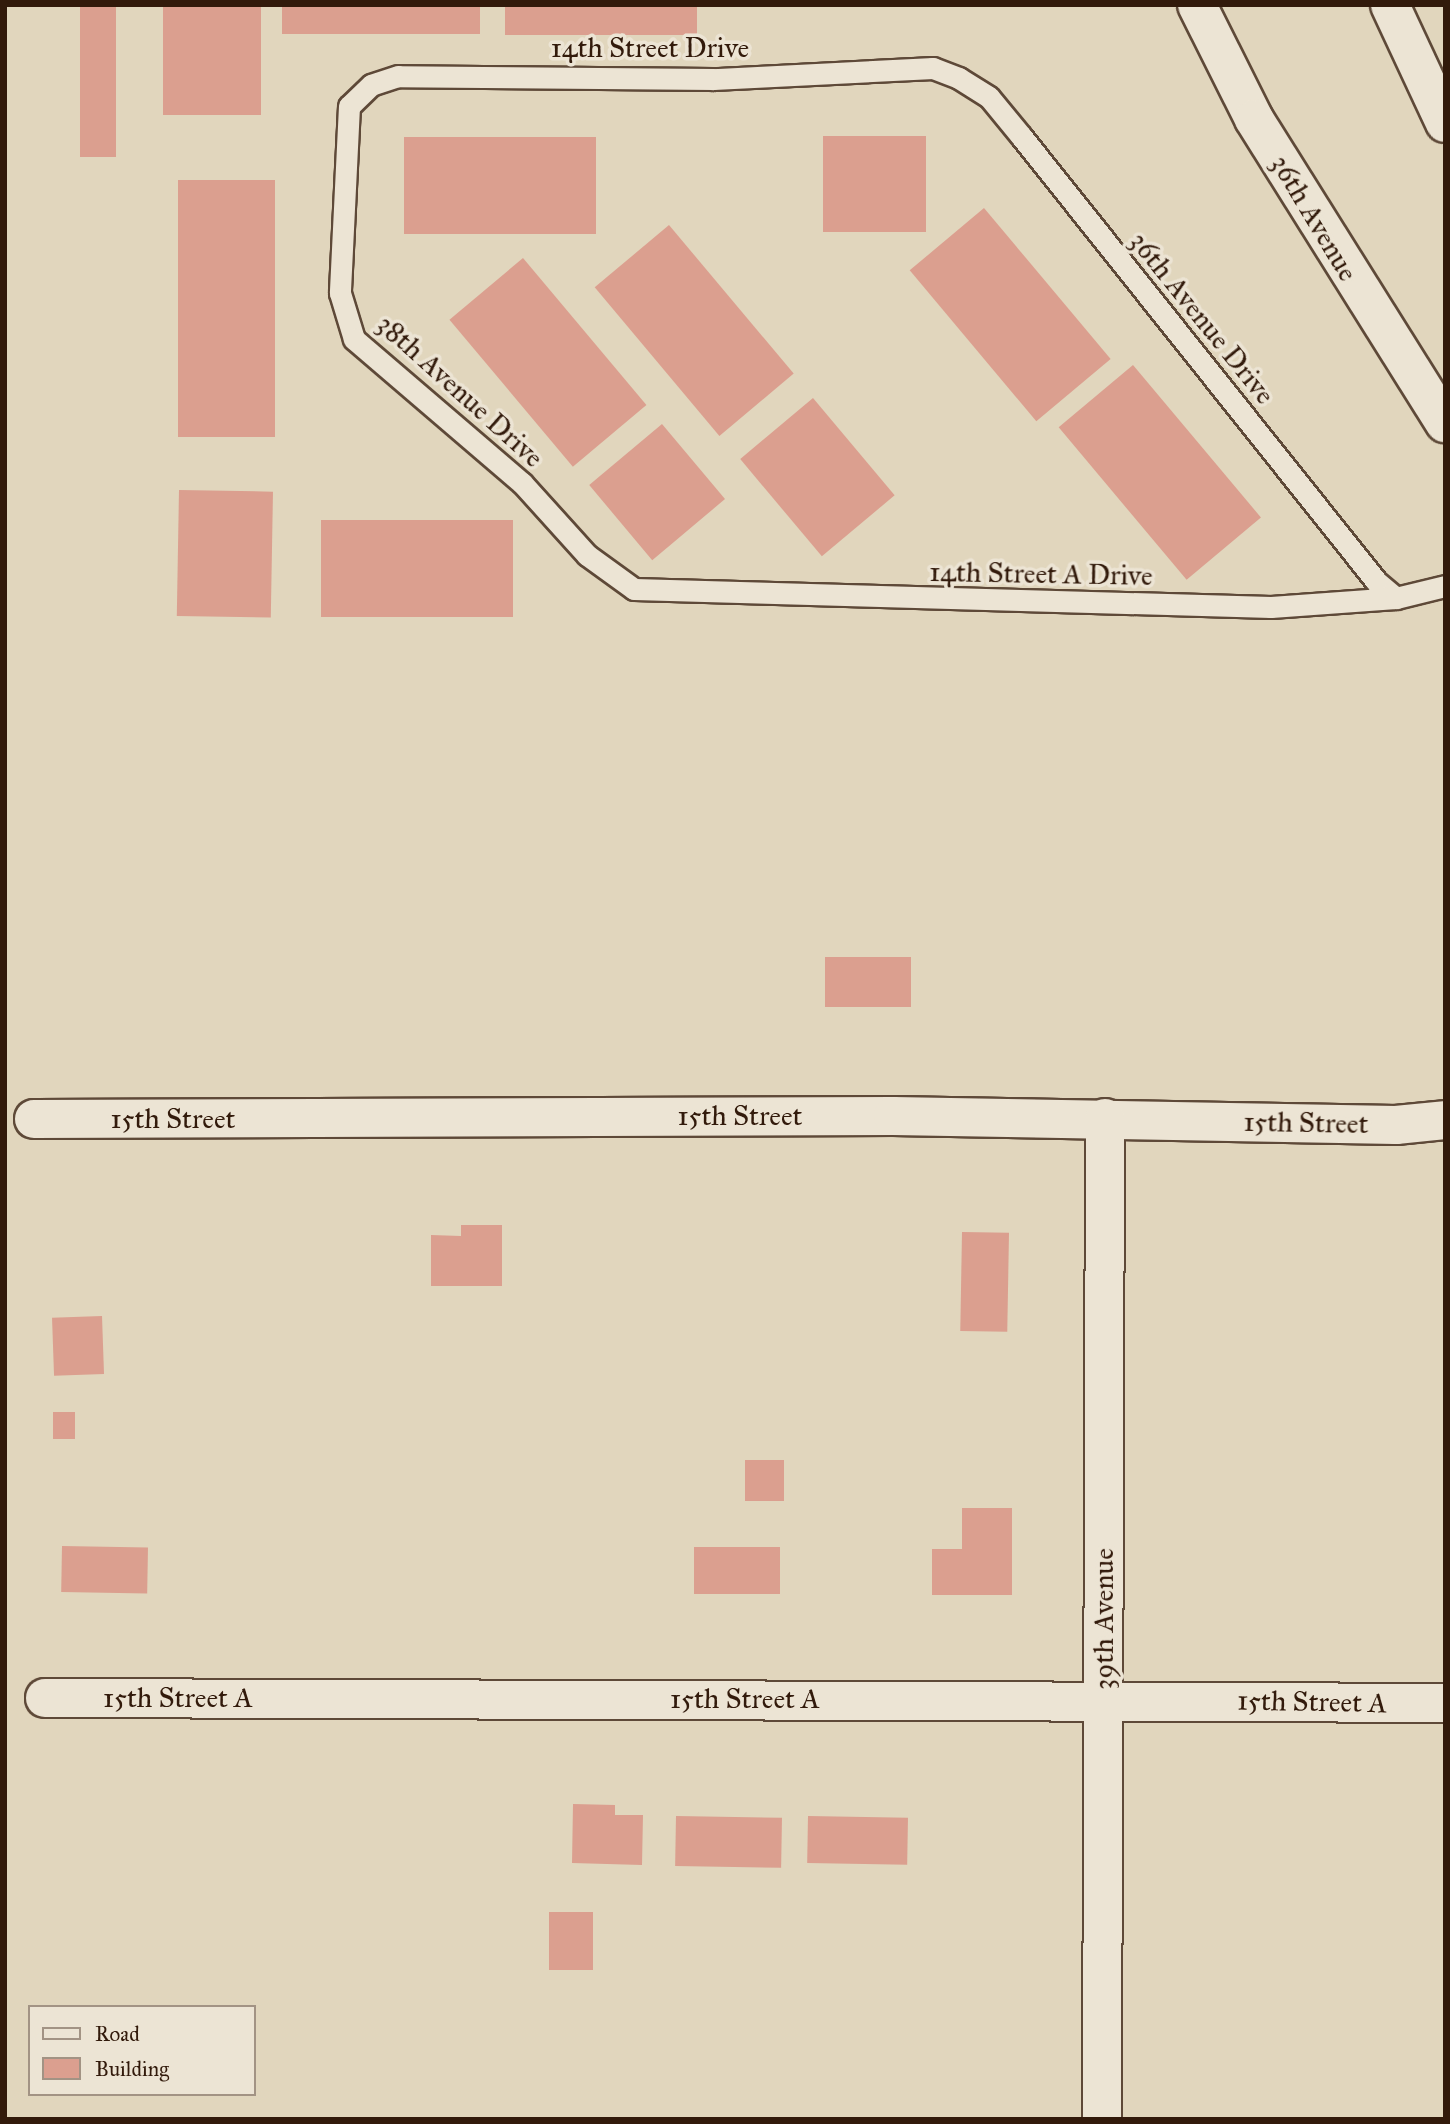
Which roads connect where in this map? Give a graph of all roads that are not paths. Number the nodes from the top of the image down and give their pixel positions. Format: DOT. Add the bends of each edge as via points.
graph roads {
  1 [pos="1197,5"];
  2 [pos="1390,5"];
  3 [pos="959,78"];
  4 [pos="349,106"];
  5 [pos="1445,123"];
  6 [pos="1445,422"];
  7 [pos="1445,586"];
  8 [pos="634,589"];
  9 [pos="1396,598"];
  10 [pos="1105,1118"];
  11 [pos="34,1119"];
  12 [pos="1445,1120"];
  13 [pos="45,1698"];
  14 [pos="1104,1700"];
  15 [pos="1445,1703"];
  16 [pos="1102,2119"];
  1 -- 6 [label="street, 36th Avenue" via="1261,131"];
  2 -- 5 [label="street"];
  3 -- 4 [label="lane, 14th Street Drive" via="933,68 713,79 398,76 371,85"];
  3 -- 9 [label="lane, 36th Avenue Drive" via="989,97 1376,581"];
  4 -- 8 [label="lane, 38th Avenue Drive" via="340,292 355,339 522,484 587,555"];
  7 -- 9 [label="lane, 14th Street A Drive"];
  8 -- 9 [label="lane, 14th Street A Drive" via="1271,607"];
  10 -- 11 [label="street, 15th Street"];
  10 -- 12 [label="street, 15th Street" via="1396,1125"];
  10 -- 14 [label="street, 39th Avenue"];
  13 -- 14 [label="street, 15th Street A"];
  14 -- 15 [label="street, 15th Street A"];
  14 -- 16 [label="street, 39th Avenue"];
}
